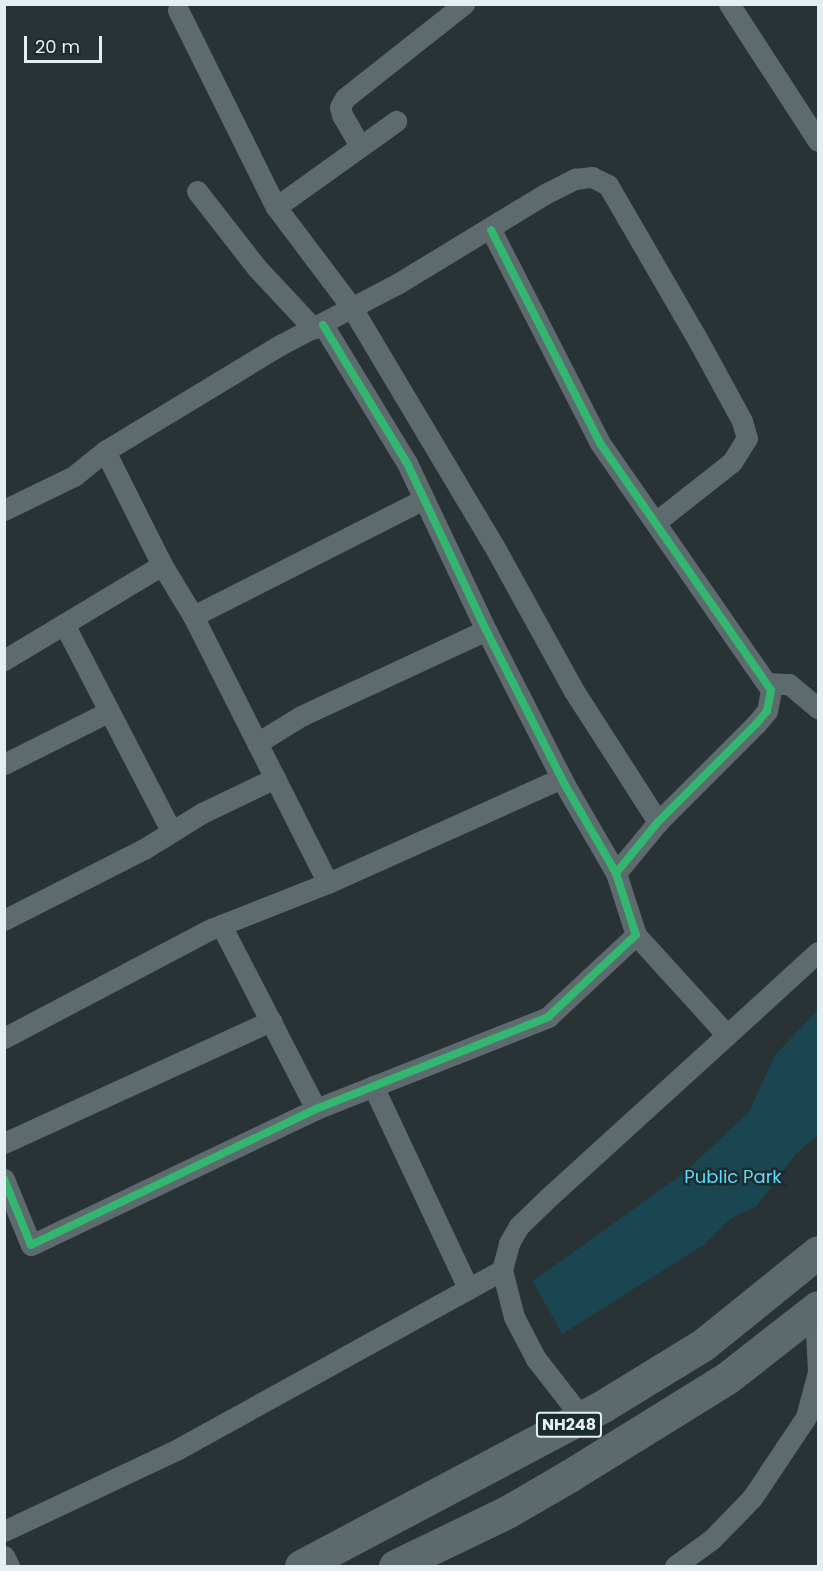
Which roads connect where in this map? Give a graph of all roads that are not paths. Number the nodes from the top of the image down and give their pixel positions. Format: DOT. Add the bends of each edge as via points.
graph roads {
  1 [pos="729,4"];
  2 [pos="454,7"];
  3 [pos="178,10"];
  4 [pos="396,121"];
  5 [pos="818,138"];
  6 [pos="360,146"];
  7 [pos="197,190"];
  8 [pos="276,207"];
  9 [pos="491,230"];
  10 [pos="352,308"];
  11 [pos="318,327"];
  12 [pos="105,451"];
  13 [pos="424,499"];
  14 [pos="4,510"];
  15 [pos="657,521"];
  16 [pos="162,565"];
  17 [pos="193,616"];
  18 [pos="64,624"];
  19 [pos="486,630"];
  20 [pos="4,660"];
  21 [pos="767,683"];
  22 [pos="819,708"];
  23 [pos="108,711"];
  24 [pos="257,743"];
  25 [pos="4,765"];
  26 [pos="275,778"];
  27 [pos="562,778"];
  28 [pos="658,822"];
  29 [pos="172,832"];
  30 [pos="616,873"];
  31 [pos="328,882"];
  32 [pos="4,920"];
  33 [pos="221,925"];
  34 [pos="636,935"];
  35 [pos="819,952"];
  36 [pos="271,1021"];
  37 [pos="727,1035"];
  38 [pos="4,1038"];
  39 [pos="373,1086"];
  40 [pos="316,1109"];
  41 [pos="4,1143"];
  42 [pos="4,1179"];
  43 [pos="819,1252"];
  44 [pos="502,1270"];
  45 [pos="467,1286"];
  46 [pos="817,1309"];
  47 [pos="592,1412"];
  48 [pos="627,1440"];
  49 [pos="4,1531"];
  50 [pos="4,1556"];
  51 [pos="400,1565"];
  52 [pos="9,1566"];
  53 [pos="301,1566"];
  54 [pos="675,1566"];
  1 -- 5 [label="street"];
  2 -- 6 [label="street" via="345,98 342,115"];
  3 -- 8 [label="street"];
  4 -- 6 [label="street"];
  6 -- 8 [label="street"];
  7 -- 11 [label="street" via="257,268"];
  8 -- 10 [label="street"];
  9 -- 10 [label="street"];
  9 -- 15 [label="street" via="600,443"];
  9 -- 15 [label="street" via="575,179 592,177 608,185 699,342 742,421 747,438 732,462"];
  10 -- 11 [label="street"];
  10 -- 28 [label="street" via="494,546 574,691"];
  11 -- 12 [label="street"];
  11 -- 13 [label="street" via="407,463"];
  12 -- 14 [label="street" via="74,476"];
  12 -- 16 [label="street"];
  13 -- 17 [label="street"];
  13 -- 19 [label="street"];
  15 -- 21 [label="street" via="707,602"];
  16 -- 17 [label="street"];
  16 -- 18 [label="street"];
  17 -- 24 [label="street"];
  18 -- 20 [label="street"];
  18 -- 23 [label="street"];
  19 -- 24 [label="street" via="301,716"];
  19 -- 27 [label="street"];
  21 -- 22 [label="street" via="789,684"];
  21 -- 28 [label="street" via="771,690 762,718"];
  23 -- 25 [label="street"];
  23 -- 29 [label="street"];
  24 -- 26 [label="street"];
  26 -- 29 [label="street"];
  26 -- 31 [label="street"];
  27 -- 30 [label="street"];
  27 -- 31 [label="street"];
  28 -- 30 [label="street"];
  29 -- 32 [label="street"];
  30 -- 34 [label="street"];
  31 -- 33 [label="street"];
  33 -- 36 [label="street"];
  33 -- 38 [label="street"];
  34 -- 37 [label="street"];
  34 -- 39 [label="street" via="548,1017"];
  35 -- 37 [label="street"];
  36 -- 40 [label="street"];
  36 -- 41 [label="street"];
  37 -- 44 [label="street" via="519,1226"];
  39 -- 40 [label="street"];
  39 -- 45 [label="street"];
  40 -- 42 [label="street" via="31,1245"];
  43 -- 47 [label="highway, NH248" via="704,1344"];
  44 -- 45 [label="street"];
  44 -- 47 [label="street" via="514,1317 536,1359"];
  45 -- 49 [label="street" via="178,1449"];
  46 -- 48 [label="highway, NH248" via="727,1378"];
  46 -- 54 [label="street" via="818,1372 806,1417 752,1498 712,1539"];
  47 -- 48 [label="highway"];
  47 -- 53 [label="highway, NH248"];
  48 -- 51 [label="highway, NH248" via="507,1512"];
  50 -- 52 [label="street"];
}
